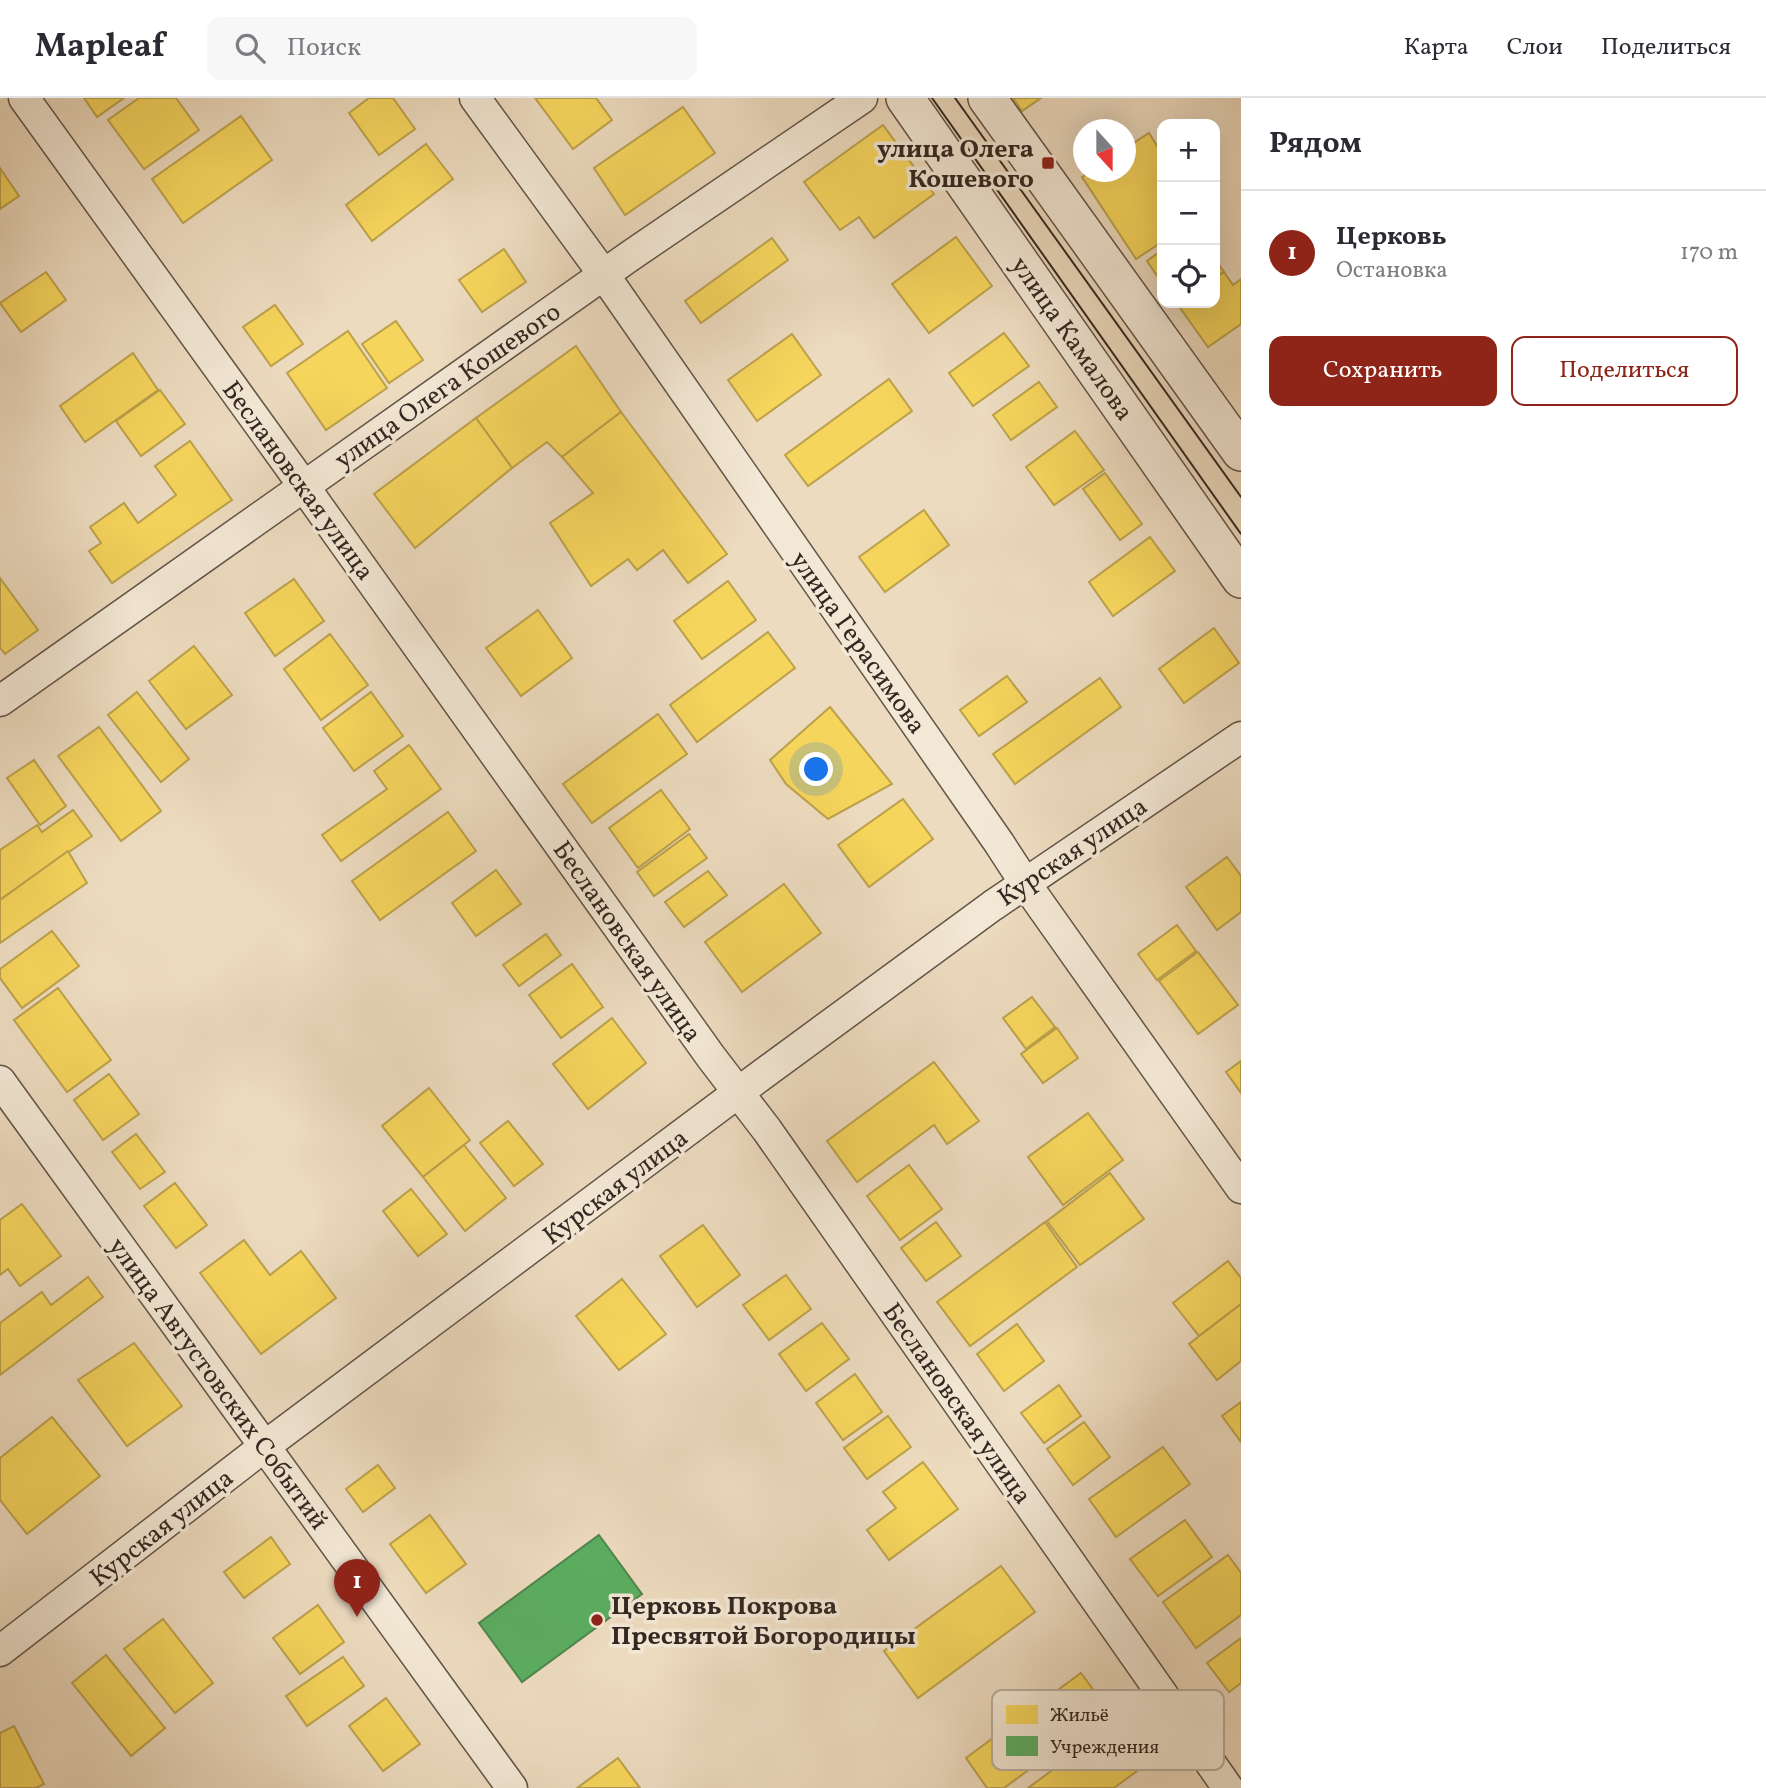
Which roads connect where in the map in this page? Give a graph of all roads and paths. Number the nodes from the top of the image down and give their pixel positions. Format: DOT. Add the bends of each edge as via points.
graph roads {
  1 [pos="24,98"];
  2 [pos="475,98"];
  3 [pos="862,98"];
  4 [pos="905,98"];
  5 [pos="987,98"];
  6 [pos="604,275"];
  7 [pos="1241,452"];
  8 [pos="304,486"];
  9 [pos="1241,579"];
  10 [pos="0,701"];
  11 [pos="1241,737"];
  12 [pos="1025,883"];
  13 [pos="0,1081"];
  14 [pos="738,1094"];
  15 [pos="1241,1188"];
  16 [pos="265,1446"];
  17 [pos="0,1651"];
  18 [pos="1159,1690"];
  19 [pos="1215,1770"];
  20 [pos="512,1788"];
  21 [pos="1228,1788"];
  1 -- 8 [label="street, Беслановская улица"];
  2 -- 6 [label="street, улица Герасимова"];
  3 -- 6 [label="street, улица Олега Кошевого"];
  4 -- 9 [label="street, улица Камалова"];
  5 -- 7 [label="street"];
  6 -- 8 [label="street, улица Олега Кошевого"];
  6 -- 12 [label="street, улица Герасимова"];
  8 -- 10 [label="street, улица Олега Кошевого"];
  8 -- 14 [label="street, Беслановская улица"];
  11 -- 12 [label="street, Курская улица"];
  12 -- 14 [label="street, Курская улица"];
  12 -- 15 [label="street, улица Герасимова"];
  13 -- 16 [label="street, улица Августовских Событий"];
  14 -- 16 [label="street, Курская улица"];
  14 -- 18 [label="street, Беслановская улица"];
  16 -- 17 [label="street, Курская улица"];
  16 -- 20 [label="street, улица Августовских Событий"];
  19 -- 21 [label="street, Беслановская улица"];
}
